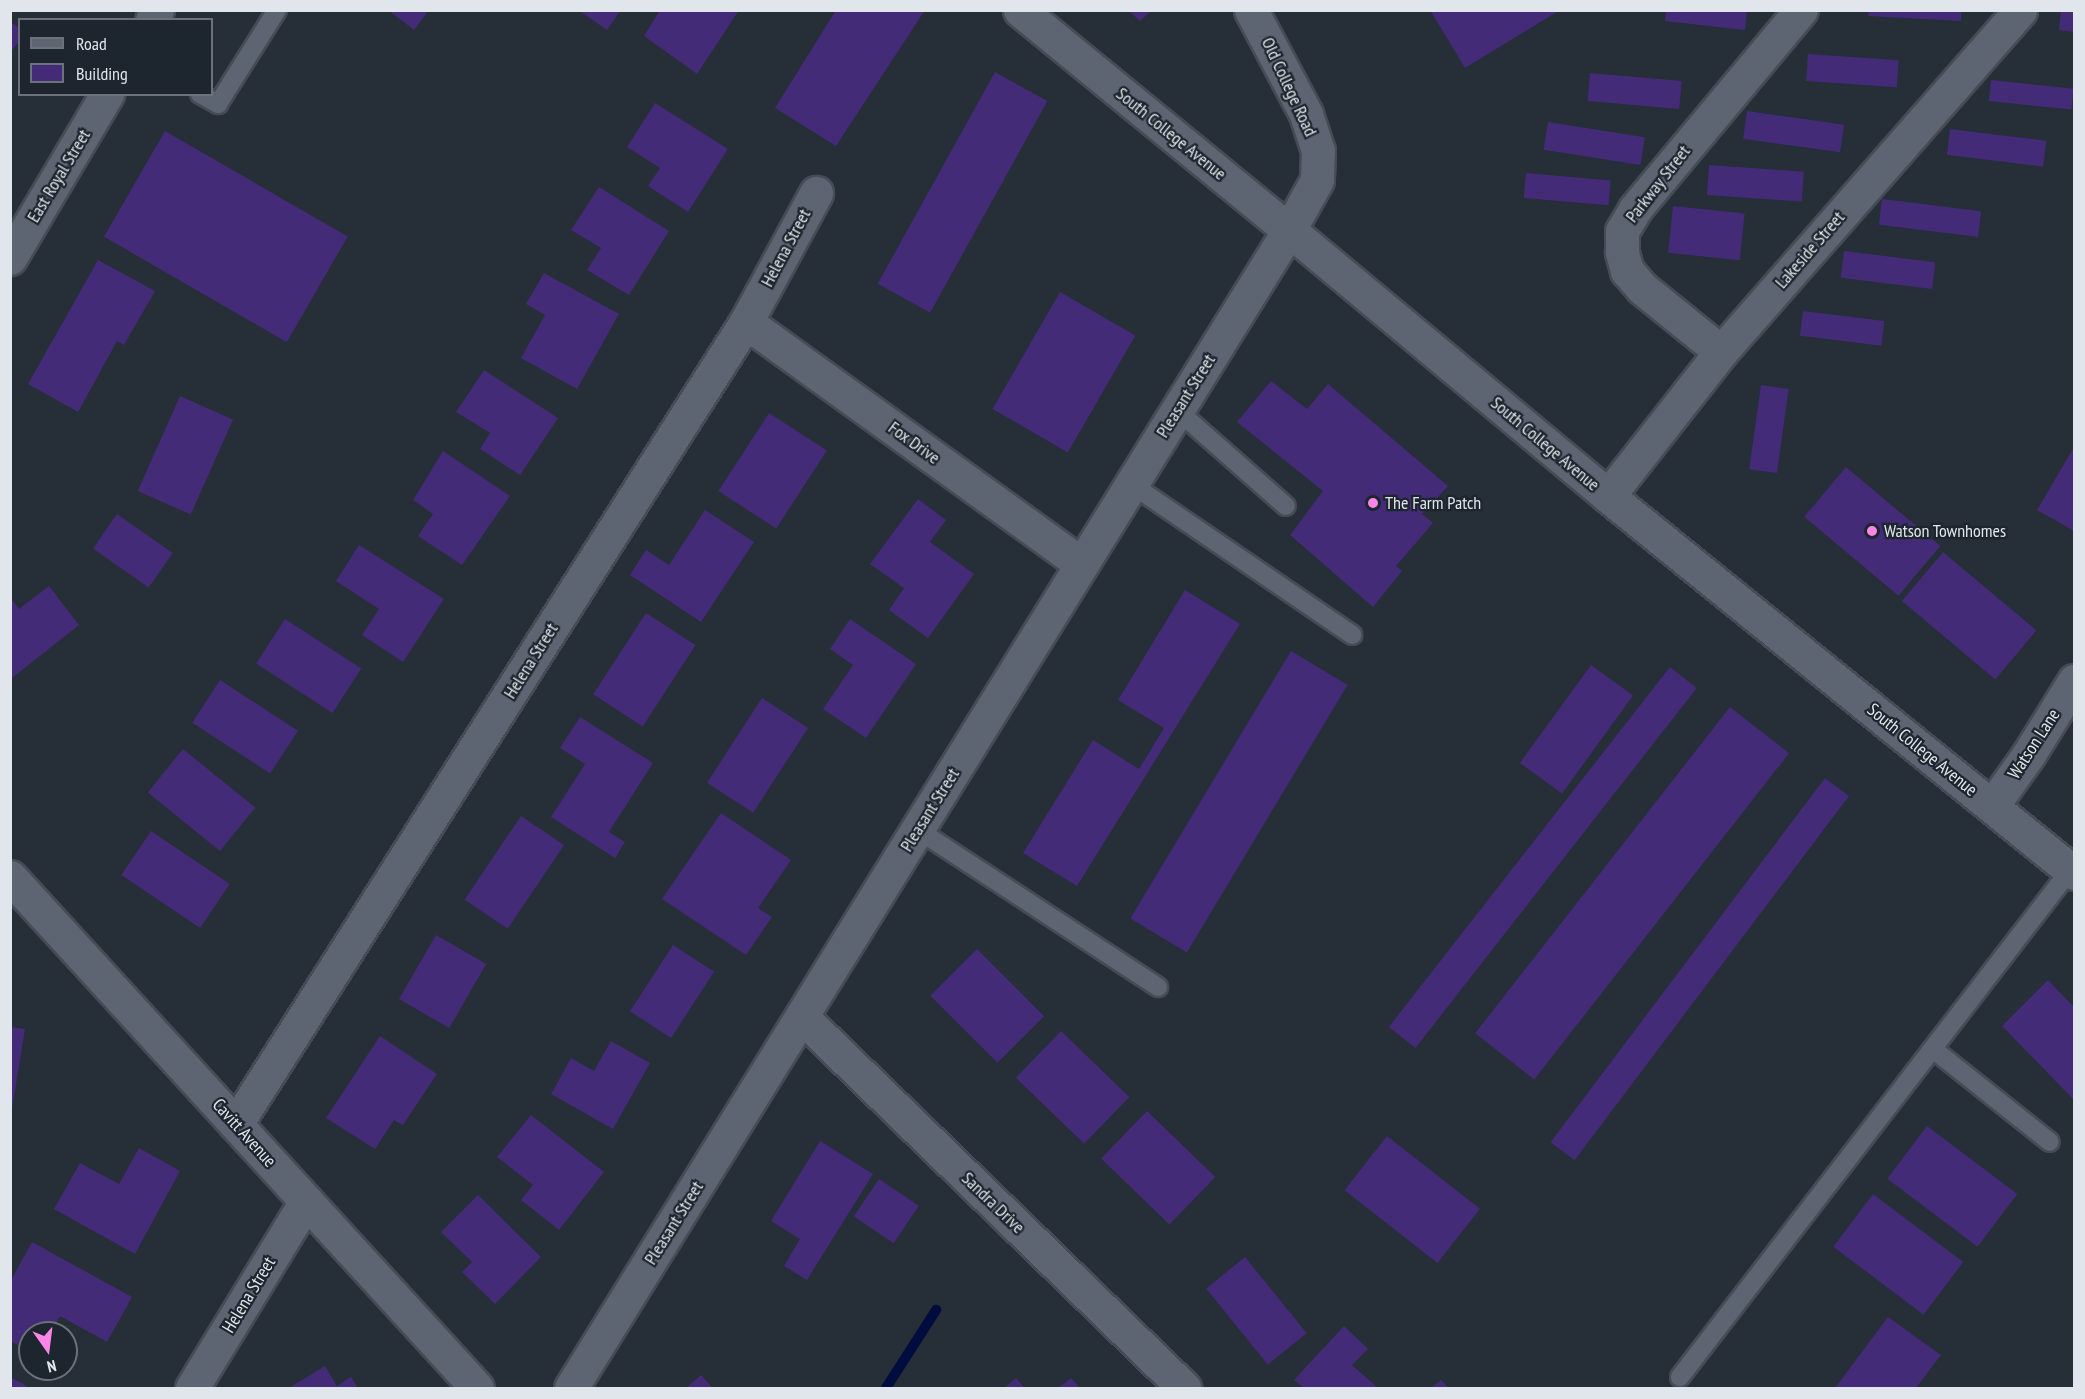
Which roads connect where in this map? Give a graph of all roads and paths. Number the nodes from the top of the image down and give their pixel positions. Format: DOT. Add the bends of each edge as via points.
graph roads {
  1 [pos="277,10"];
  2 [pos="1020,10"];
  3 [pos="1251,10"];
  4 [pos="1801,10"];
  5 [pos="2020,10"];
  6 [pos="106,96"];
  7 [pos="204,96"];
  8 [pos="816,193"];
  9 [pos="1289,230"];
  10 [pos="10,258"];
  11 [pos="746,322"];
  12 [pos="1721,352"];
  13 [pos="1178,410"];
  14 [pos="1131,484"];
  15 [pos="1608,496"];
  16 [pos="1286,506"];
  17 [pos="1082,564"];
  18 [pos="1352,635"];
  19 [pos="2074,681"];
  20 [pos="1992,806"];
  21 [pos="918,830"];
  22 [pos="2073,869"];
  23 [pos="10,877"];
  24 [pos="1158,987"];
  25 [pos="802,1017"];
  26 [pos="1933,1049"];
  27 [pos="236,1124"];
  28 [pos="2050,1142"];
  29 [pos="306,1201"];
  30 [pos="1680,1377"];
  31 [pos="192,1389"];
  32 [pos="477,1389"];
  33 [pos="571,1389"];
  34 [pos="1184,1389"];
  1 -- 7 [label="lane" via="218,104"];
  2 -- 9 [label="street, South College Avenue"];
  3 -- 9 [label="street, Old College Road" via="1306,114 1318,150 1317,180"];
  4 -- 12 [label="street, Parkway Street" via="1635,210 1622,231 1627,271 1642,288"];
  5 -- 12 [label="street, Lakeside Street"];
  6 -- 10 [label="street, East Royal Street"];
  8 -- 11 [label="street, Helena Street"];
  9 -- 13 [label="street, Pleasant Street"];
  9 -- 15 [label="street, South College Avenue"];
  11 -- 17 [label="street, Fox Drive"];
  11 -- 27 [label="street, Helena Street"];
  12 -- 15 [label="street, Lakeside Street"];
  13 -- 14 [label="street, Pleasant Street"];
  13 -- 16 [label="lane"];
  14 -- 17 [label="street, Pleasant Street"];
  14 -- 18 [label="lane"];
  15 -- 20 [label="street, South College Avenue"];
  17 -- 21 [label="street, Pleasant Street"];
  19 -- 20 [label="street, Watson Lane"];
  20 -- 22 [label="street, South College Avenue"];
  21 -- 24 [label="lane"];
  21 -- 25 [label="street, Pleasant Street"];
  22 -- 26 [label="lane"];
  23 -- 27 [label="street, Cavitt Avenue"];
  25 -- 33 [label="street, Pleasant Street"];
  25 -- 34 [label="street, Sandra Drive"];
  26 -- 28 [label="lane"];
  26 -- 30 [label="lane"];
  27 -- 29 [label="street, Cavitt Avenue"];
  29 -- 31 [label="street, Helena Street"];
  29 -- 32 [label="street, Cavitt Avenue"];
}
